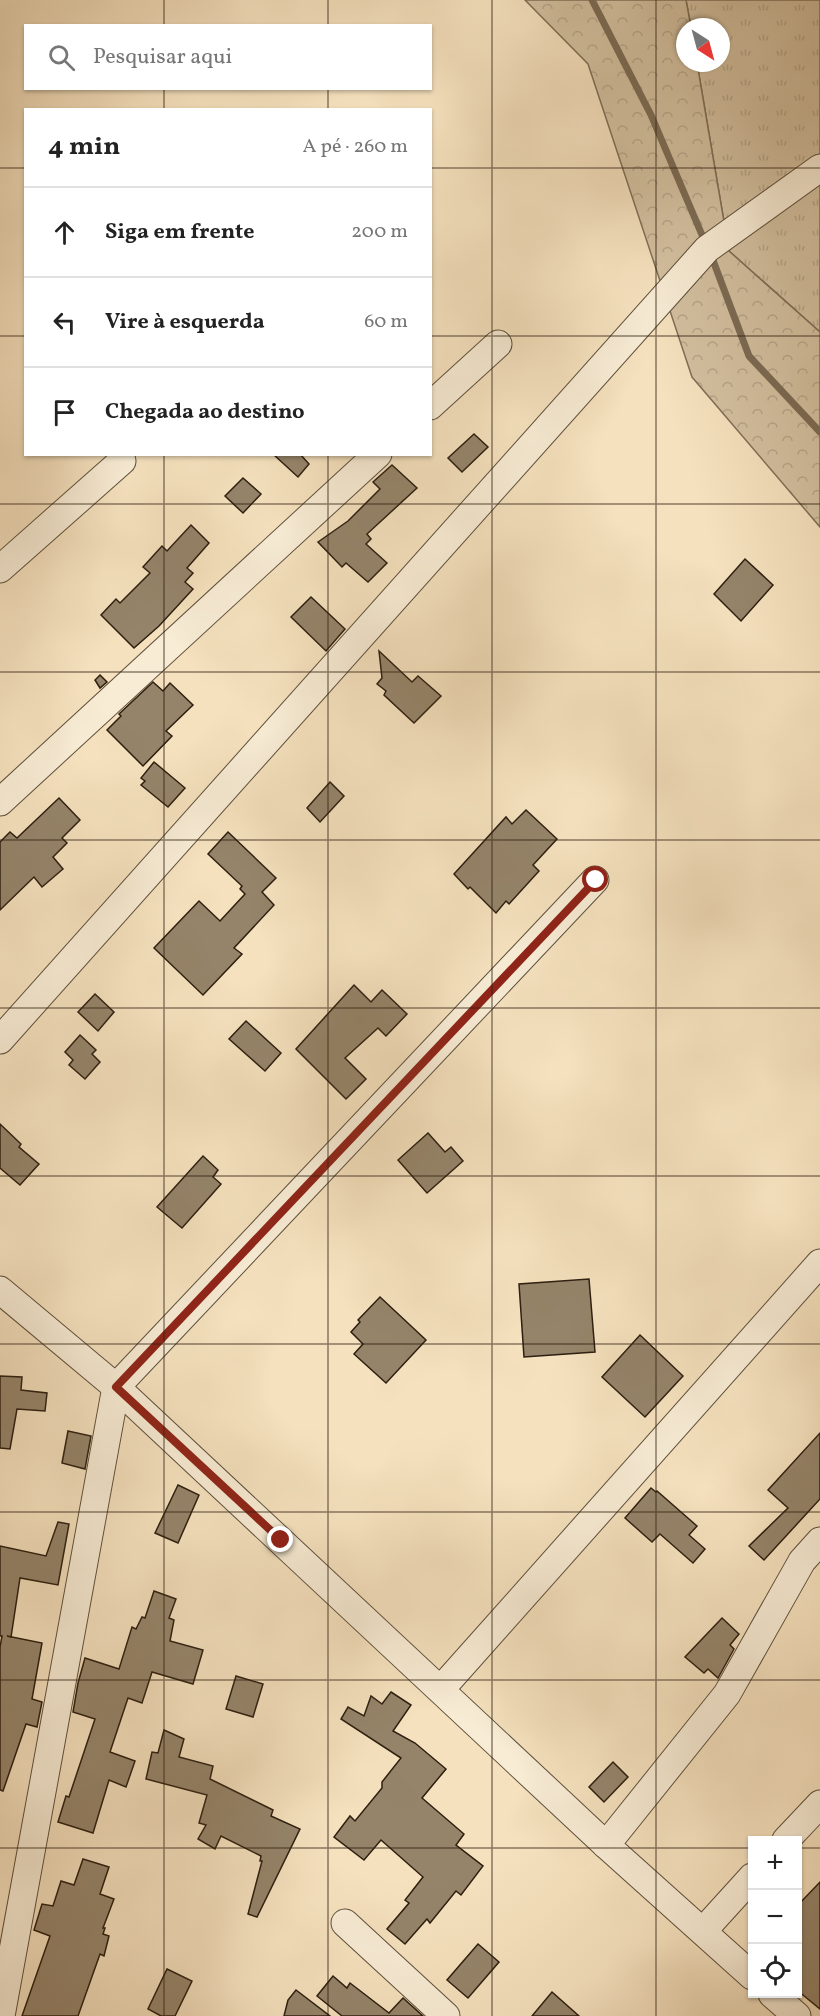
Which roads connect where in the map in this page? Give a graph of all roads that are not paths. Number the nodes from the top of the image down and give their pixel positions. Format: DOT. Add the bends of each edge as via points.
graph roads {
  1 [pos="820,168"];
  2 [pos="498,344"];
  3 [pos="432,404"];
  4 [pos="376,456"];
  5 [pos="122,461"];
  6 [pos="0,569"];
  7 [pos="0,802"];
  8 [pos="596,880"];
  9 [pos="0,1040"];
  10 [pos="820,1263"];
  11 [pos="2,1294"];
  12 [pos="116,1387"];
  13 [pos="820,1541"];
  14 [pos="441,1689"];
  15 [pos="820,1804"];
  16 [pos="790,1836"];
  17 [pos="606,1845"];
  18 [pos="748,1882"];
  19 [pos="345,1923"];
  20 [pos="703,1931"];
  21 [pos="748,1972"];
  22 [pos="777,1998"];
  23 [pos="1,2016"];
  24 [pos="446,2016"];
  25 [pos="797,2016"];
  1 -- 9 [label="street" via="707,249"];
  2 -- 3 [label="street"];
  4 -- 7 [label="street"];
  5 -- 6 [label="street"];
  8 -- 12 [label="street"];
  10 -- 14 [label="street"];
  11 -- 12 [label="street"];
  12 -- 14 [label="street"];
  12 -- 23 [label="street"];
  13 -- 17 [label="street" via="802,1562 727,1694"];
  14 -- 17 [label="street"];
  15 -- 16 [label="street"];
  17 -- 20 [label="street"];
  18 -- 20 [label="street"];
  19 -- 24 [label="street"];
  20 -- 21 [label="street"];
  22 -- 25 [label="street"];
}
